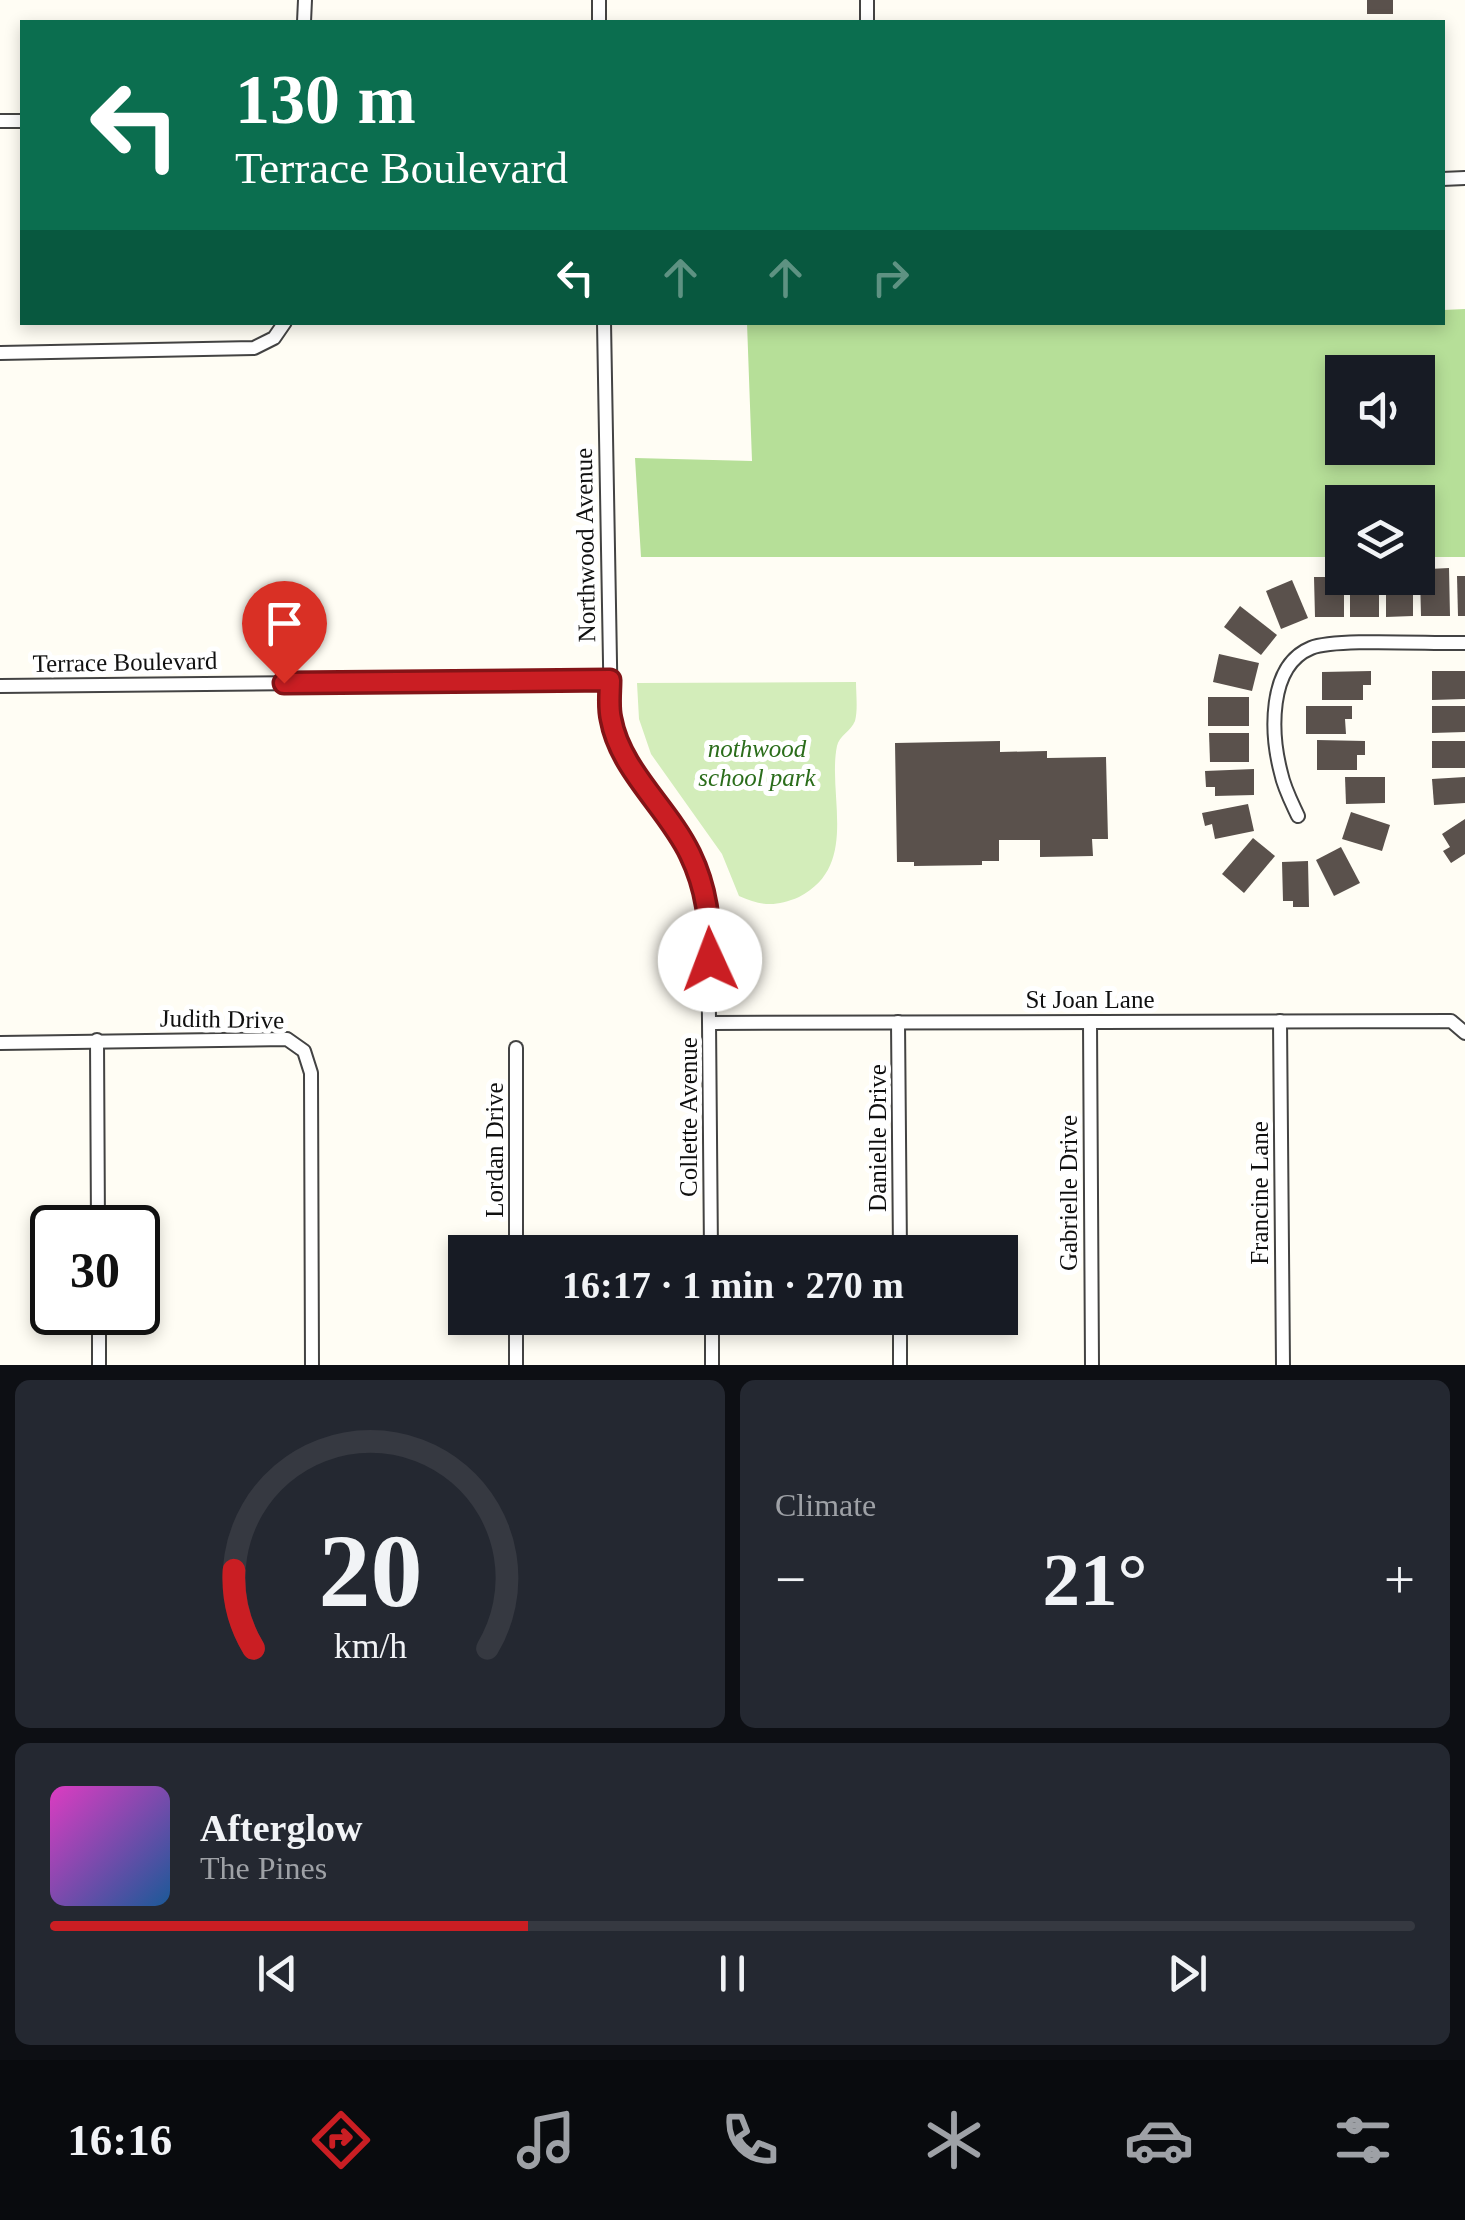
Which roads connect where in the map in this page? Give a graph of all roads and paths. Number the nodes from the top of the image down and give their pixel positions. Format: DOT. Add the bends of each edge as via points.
graph roads {
  1 [pos="284,325"];
  2 [pos="604,325"];
  3 [pos="0,353"];
  4 [pos="1465,644"];
  5 [pos="610,680"];
  6 [pos="0,686"];
  7 [pos="1298,816"];
  8 [pos="709,921"];
  9 [pos="1280,1021"];
  10 [pos="898,1022"];
  11 [pos="1090,1022"];
  12 [pos="710,1023"];
  13 [pos="1465,1033"];
  14 [pos="97,1040"];
  15 [pos="0,1043"];
  16 [pos="516,1048"];
  17 [pos="98,1205"];
  18 [pos="516,1235"];
  19 [pos="712,1235"];
  20 [pos="900,1235"];
  21 [pos="99,1335"];
  22 [pos="516,1335"];
  23 [pos="712,1335"];
  24 [pos="900,1335"];
  25 [pos="99,1365"];
  26 [pos="312,1365"];
  27 [pos="516,1365"];
  28 [pos="712,1365"];
  29 [pos="900,1365"];
  30 [pos="1092,1365"];
  31 [pos="1283,1365"];
  1 -- 3 [label="street" via="254,348"];
  2 -- 5 [label="street, Northwood Avenue"];
  4 -- 7 [label="street" via="1323,645 1295,658 1276,692 1276,712 1280,774"];
  5 -- 6 [label="street, Terrace Boulevard"];
  5 -- 8 [label="street, Northwood Avenue" via="610,719 619,744 689,852"];
  8 -- 12 [label="street, Collette Avenue"];
  9 -- 11 [label="street, St Joan Lane"];
  9 -- 13 [label="street, St Joan Lane" via="1451,1021"];
  9 -- 31 [label="street, Francine Lane"];
  10 -- 11 [label="street, St Joan Lane"];
  10 -- 12 [label="street, St Joan Lane"];
  10 -- 20 [label="street, Danielle Drive"];
  11 -- 30 [label="street, Gabrielle Drive"];
  12 -- 19 [label="street, Collette Avenue"];
  14 -- 15 [label="street, Judith Drive"];
  14 -- 17 [label="street"];
  14 -- 26 [label="street, Judith Drive" via="287,1039 304,1052 311,1073"];
  16 -- 18 [label="street, Lordan Drive"];
  21 -- 25 [label="street"];
  22 -- 27 [label="street"];
  23 -- 28 [label="street"];
  24 -- 29 [label="street"];
}
